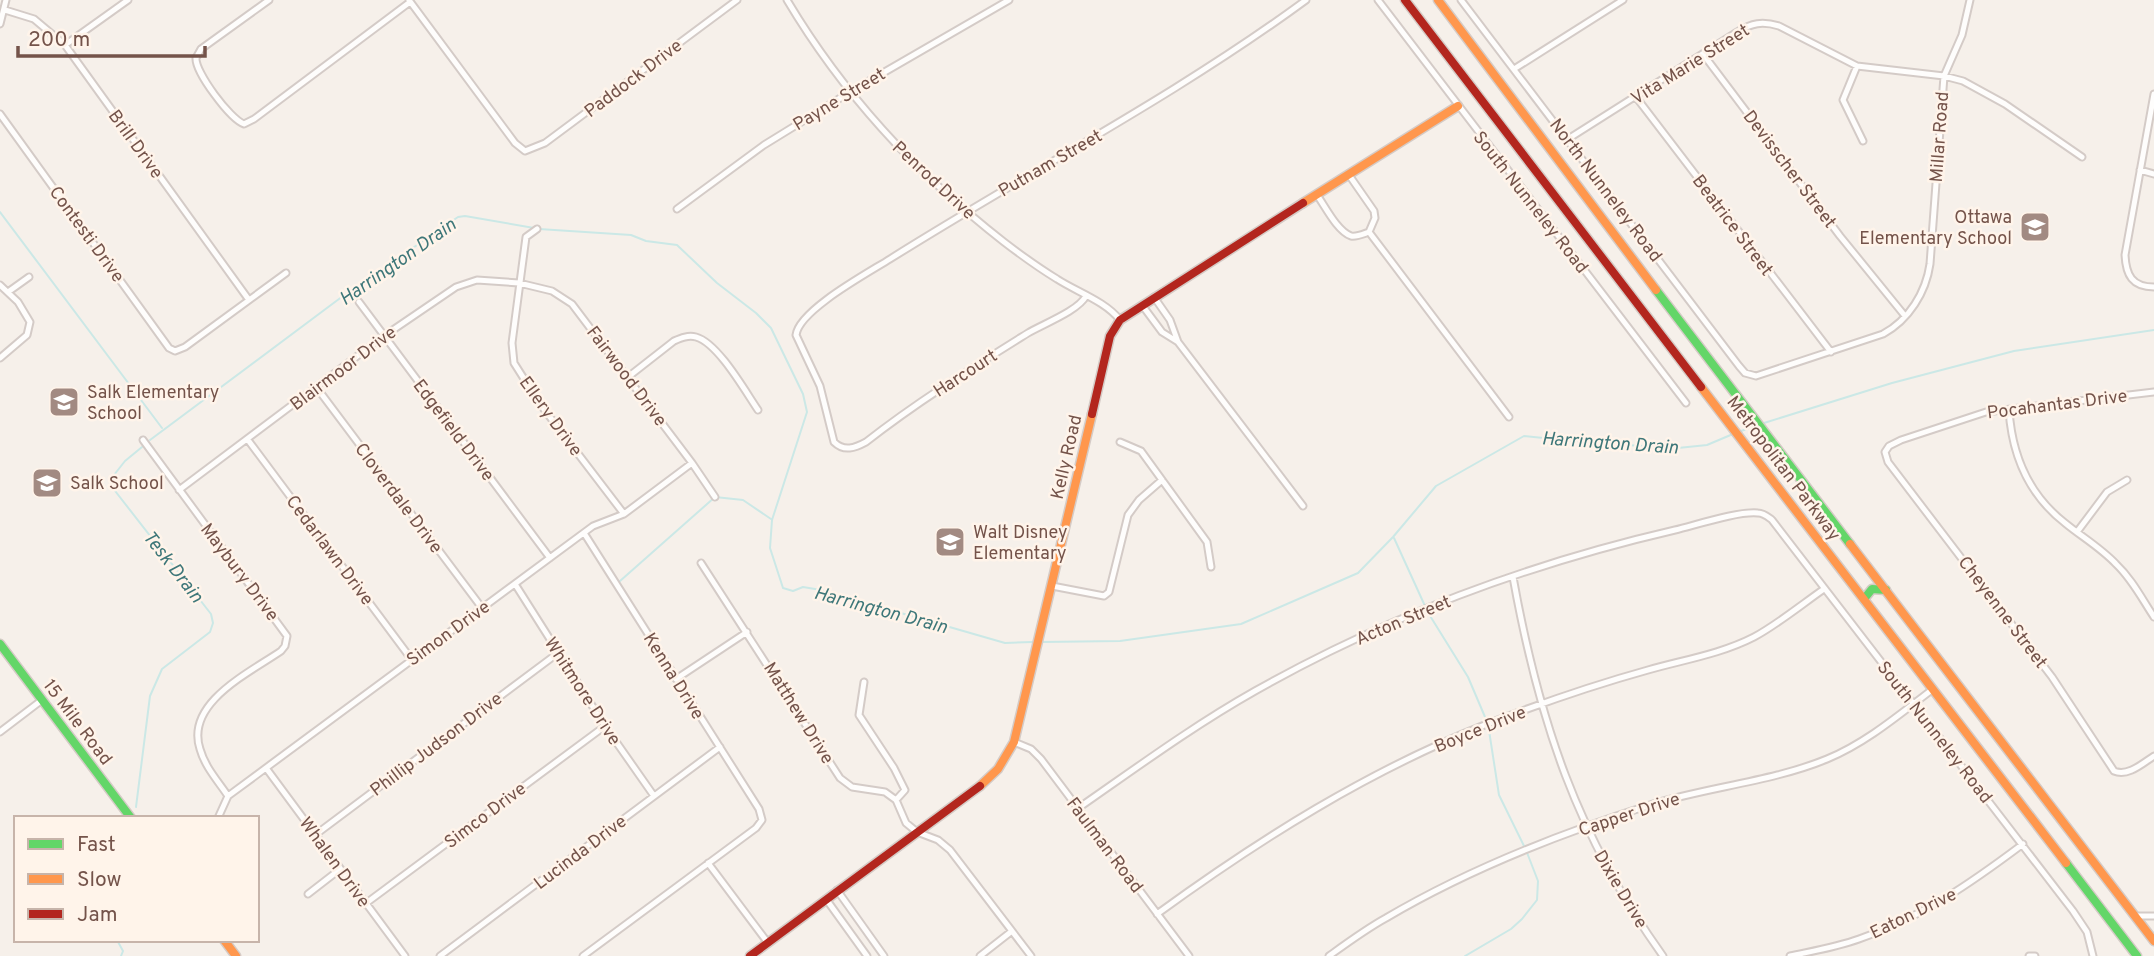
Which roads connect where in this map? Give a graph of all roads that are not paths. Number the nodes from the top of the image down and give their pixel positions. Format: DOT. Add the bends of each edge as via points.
graph roads {
  1 [pos="6,0"];
  2 [pos="128,0"];
  3 [pos="269,0"];
  4 [pos="737,0"];
  5 [pos="787,0"];
  6 [pos="1009,0"];
  7 [pos="1306,0"];
  8 [pos="1378,0"];
  9 [pos="1405,0"];
  10 [pos="1438,0"];
  11 [pos="1461,0"];
  12 [pos="1623,0"];
  13 [pos="1970,0"];
  14 [pos="410,1"];
  15 [pos="5,10"];
  16 [pos="0,24"];
  17 [pos="65,45"];
  18 [pos="1703,54"];
  19 [pos="1857,66"];
  20 [pos="1514,69"];
  21 [pos="1944,76"];
  22 [pos="850,92"];
  23 [pos="2154,94"];
  24 [pos="1636,97"];
  25 [pos="1458,106"];
  26 [pos="0,114"];
  27 [pos="1568,139"];
  28 [pos="1863,141"];
  29 [pos="2082,157"];
  30 [pos="2140,170"];
  31 [pos="2154,174"];
  32 [pos="1349,175"];
  33 [pos="1317,195"];
  34 [pos="677,209"];
  35 [pos="966,212"];
  36 [pos="537,229"];
  37 [pos="1369,232"];
  38 [pos="286,273"];
  39 [pos="29,277"];
  40 [pos="519,284"];
  41 [pos="0,285"];
  42 [pos="2154,287"];
  43 [pos="8,292"];
  44 [pos="1086,296"];
  45 [pos="1154,297"];
  46 [pos="249,300"];
  47 [pos="359,302"];
  48 [pos="1142,305"];
  49 [pos="1905,316"];
  50 [pos="1120,320"];
  51 [pos="384,336"];
  52 [pos="1178,342"];
  53 [pos="1831,352"];
  54 [pos="0,358"];
  55 [pos="1753,376"];
  56 [pos="628,377"];
  57 [pos="317,388"];
  58 [pos="2154,392"];
  59 [pos="1686,403"];
  60 [pos="758,410"];
  61 [pos="2009,410"];
  62 [pos="1509,417"];
  63 [pos="143,440"];
  64 [pos="248,440"];
  65 [pos="1120,442"];
  66 [pos="845,448"];
  67 [pos="1885,452"];
  68 [pos="692,463"];
  69 [pos="1162,480"];
  70 [pos="2127,480"];
  71 [pos="179,491"];
  72 [pos="715,497"];
  73 [pos="1303,506"];
  74 [pos="624,514"];
  75 [pos="1764,514"];
  76 [pos="2077,532"];
  77 [pos="584,533"];
  78 [pos="550,558"];
  79 [pos="701,563"];
  80 [pos="1211,567"];
  81 [pos="1513,577"];
  82 [pos="515,584"];
  83 [pos="1052,586"];
  84 [pos="1824,589"];
  85 [pos="1886,590"];
  86 [pos="1864,599"];
  87 [pos="482,608"];
  88 [pos="2154,617"];
  89 [pos="747,632"];
  90 [pos="0,645"];
  91 [pos="558,653"];
  92 [pos="412,660"];
  93 [pos="676,679"];
  94 [pos="864,682"];
  95 [pos="1933,689"];
  96 [pos="42,700"];
  97 [pos="1914,703"];
  98 [pos="1541,705"];
  99 [pos="604,726"];
  100 [pos="0,732"];
  101 [pos="1014,741"];
  102 [pos="720,747"];
  103 [pos="2154,756"];
  104 [pos="266,768"];
  105 [pos="228,796"];
  106 [pos="654,796"];
  107 [pos="895,800"];
  108 [pos="1077,809"];
  109 [pos="129,816"];
  110 [pos="219,816"];
  111 [pos="1586,827"];
  112 [pos="917,832"];
  113 [pos="315,835"];
  114 [pos="2023,844"];
  115 [pos="708,863"];
  116 [pos="340,870"];
  117 [pos="837,890"];
  118 [pos="308,894"];
  119 [pos="825,899"];
  120 [pos="365,904"];
  121 [pos="1157,915"];
  122 [pos="2134,916"];
  123 [pos="2154,916"];
  124 [pos="1012,931"];
  125 [pos="2154,941"];
  126 [pos="768,943"];
  127 [pos="2135,955"];
  128 [pos="405,956"];
  129 [pos="440,956"];
  130 [pos="583,956"];
  131 [pos="750,956"];
  132 [pos="867,956"];
  133 [pos="884,956"];
  134 [pos="981,956"];
  135 [pos="1031,956"];
  136 [pos="1189,956"];
  137 [pos="1329,956"];
  138 [pos="1663,956"];
  139 [pos="1790,956"];
  140 [pos="2029,956"];
  141 [pos="2035,956"];
  142 [pos="2094,956"];
  1 -- 15 [label="street"];
  2 -- 17 [label="street"];
  3 -- 14 [label="street" via="201,49 196,58 197,68 214,93 244,124"];
  4 -- 14 [label="street, Paddock Drive" via="545,143 525,151"];
  5 -- 22 [label="street, Penrod Drive"];
  6 -- 22 [label="street, Payne Street"];
  7 -- 35 [label="street, Putnam Street" via="1166,95"];
  8 -- 25 [label="street, South Nunneley Road"];
  9 -- 86 [label="main road, Metropolitan Parkway"];
  10 -- 85 [label="main road, Metropolitan Parkway"];
  11 -- 20 [label="street, North Nunneley Road"];
  12 -- 20 [label="street"];
  13 -- 21 [label="street, Millar Road" via="1962,35"];
  15 -- 16 [label="street"];
  15 -- 17 [label="street, Brill Drive" via="34,19"];
  17 -- 46 [label="street, Brill Drive"];
  18 -- 19 [label="street, Vita Marie Street" via="1749,25 1765,23"];
  18 -- 24 [label="street, Vita Marie Street"];
  18 -- 49 [label="street, Devisscher Street"];
  19 -- 21 [label="street, Vita Marie Street"];
  19 -- 28 [label="street" via="1843,100"];
  20 -- 27 [label="street, North Nunneley Road"];
  21 -- 29 [label="street, Vita Marie Street" via="1979,88"];
  21 -- 49 [label="street, Millar Road" via="1929,271 1922,294"];
  22 -- 34 [label="street, Payne Street" via="764,145"];
  22 -- 35 [label="street, Penrod Drive"];
  23 -- 30 [label="street"];
  24 -- 27 [label="street, Vita Marie Street"];
  24 -- 53 [label="street, Beatrice Street"];
  25 -- 32 [label="main road"];
  25 -- 59 [label="street, South Nunneley Road"];
  26 -- 46 [label="street, Contesti Drive" via="165,344 175,351 186,347"];
  27 -- 55 [label="street, North Nunneley Road" via="1739,366"];
  30 -- 31 [label="street"];
  30 -- 42 [label="street" via="2125,267 2140,285"];
  32 -- 33 [label="main road"];
  32 -- 37 [label="street" via="1374,211"];
  33 -- 37 [label="street" via="1349,235"];
  33 -- 45 [label="main road"];
  35 -- 44 [label="street, Penrod Drive"];
  35 -- 66 [label="street, Putnam Street" via="814,309 797,329 820,386 831,435"];
  36 -- 40 [label="street, Ellery Drive" via="526,237"];
  37 -- 62 [label="street"];
  38 -- 46 [label="street"];
  39 -- 43 [label="street"];
  40 -- 51 [label="street, Blairmoor Drive" via="488,279 462,284"];
  40 -- 56 [label="street, Fairwood Drive" via="552,291 572,304"];
  40 -- 74 [label="street, Ellery Drive" via="512,343 518,372"];
  41 -- 43 [label="street"];
  43 -- 54 [label="street" via="25,311 30,329 22,342"];
  44 -- 50 [label="street, Penrod Drive"];
  44 -- 66 [label="street, Harcourt" via="1080,304 936,391 866,442"];
  45 -- 48 [label="main road"];
  45 -- 52 [label="street"];
  47 -- 51 [label="street, Edgefield Drive"];
  48 -- 50 [label="main road"];
  48 -- 52 [label="street" via="1162,332"];
  49 -- 53 [label="street, Millar Road" via="1883,334"];
  50 -- 83 [label="main road, Kelly Road" via="1110,336"];
  51 -- 57 [label="street, Blairmoor Drive"];
  51 -- 78 [label="street, Edgefield Drive"];
  52 -- 73 [label="street"];
  53 -- 55 [label="street, Millar Road"];
  56 -- 60 [label="street" via="674,341 696,337 716,351"];
  56 -- 68 [label="street, Fairwood Drive"];
  57 -- 64 [label="street, Blairmoor Drive"];
  57 -- 87 [label="street, Cloverdale Drive"];
  58 -- 61 [label="street, Pocahantas Drive"];
  61 -- 67 [label="street, Pocahantas Drive" via="1979,414 1913,436"];
  61 -- 76 [label="street" via="2015,451 2026,477 2046,506"];
  63 -- 71 [label="street, Maybury Drive"];
  64 -- 71 [label="street, Blairmoor Drive"];
  64 -- 92 [label="street, Cedarlawn Drive"];
  65 -- 69 [label="street" via="1141,451"];
  67 -- 103 [label="street, Cheyenne Street" via="1888,462 2052,677 2114,771 2120,774"];
  68 -- 72 [label="street, Fairwood Drive"];
  68 -- 74 [label="street, Simon Drive"];
  69 -- 80 [label="street" via="1207,542"];
  69 -- 83 [label="street" via="1128,515 1109,592 1104,596"];
  70 -- 76 [label="street" via="2109,490"];
  71 -- 105 [label="street, Maybury Drive" via="287,636 281,651 213,700 199,722 200,751"];
  74 -- 77 [label="street, Simon Drive"];
  75 -- 81 [label="street, Acton Street" via="1731,517 1609,545"];
  75 -- 84 [label="street, South Nunneley Road"];
  76 -- 88 [label="street" via="2125,573"];
  77 -- 78 [label="street, Simon Drive"];
  77 -- 93 [label="street, Kenna Drive"];
  78 -- 82 [label="street, Simon Drive"];
  79 -- 89 [label="street, Matthew Drive"];
  81 -- 98 [label="street, Dixie Drive"];
  81 -- 108 [label="street, Acton Street" via="1426,608 1316,658 1202,722"];
  82 -- 87 [label="street, Simon Drive"];
  82 -- 91 [label="street, Whitmore Drive"];
  83 -- 101 [label="main road, Kelly Road"];
  84 -- 97 [label="street, South Nunneley Road"];
  84 -- 98 [label="street, Boyce Drive" via="1766,630 1731,647"];
  85 -- 86 [label="main road" via="1872,589"];
  85 -- 122 [label="main road, Metropolitan Parkway"];
  86 -- 95 [label="main road, Metropolitan Parkway"];
  87 -- 92 [label="street, Simon Drive"];
  89 -- 93 [label="street"];
  89 -- 107 [label="street, Matthew Drive" via="840,778 852,787 882,791"];
  90 -- 96 [label="main road, 15 Mile Road"];
  91 -- 99 [label="street, Whitmore Drive"];
  91 -- 113 [label="street, Phillip Judson Drive"];
  92 -- 104 [label="street, Simon Drive"];
  93 -- 102 [label="street, Kenna Drive"];
  94 -- 107 [label="street" via="859,715 905,790"];
  95 -- 97 [label="street, Capper Drive"];
  95 -- 127 [label="main road, Metropolitan Parkway"];
  96 -- 100 [label="street"];
  96 -- 109 [label="main road, 15 Mile Road"];
  97 -- 111 [label="street, Capper Drive" via="1855,745 1828,758 1678,797"];
  97 -- 114 [label="street, South Nunneley Road"];
  98 -- 111 [label="street, Dixie Drive"];
  98 -- 121 [label="street, Boyce Drive" via="1446,741 1330,800 1222,867"];
  99 -- 106 [label="street, Whitmore Drive"];
  99 -- 120 [label="street, Simco Drive"];
  101 -- 108 [label="street, Faulman Road" via="1031,749"];
  101 -- 112 [label="main road, Kelly Road" via="997,771"];
  102 -- 106 [label="street, Lucinda Drive"];
  102 -- 115 [label="street, Kenna Drive" via="762,820"];
  104 -- 105 [label="street, Simon Drive"];
  104 -- 113 [label="street, Whalen Drive"];
  105 -- 110 [label="street, Simon Drive"];
  106 -- 129 [label="street, Lucinda Drive"];
  107 -- 112 [label="street" via="906,823"];
  108 -- 121 [label="street, Faulman Road"];
  111 -- 137 [label="street, Capper Drive" via="1443,887"];
  111 -- 138 [label="street, Dixie Drive"];
  112 -- 117 [label="main road, Kelly Road"];
  112 -- 124 [label="street" via="950,850"];
  113 -- 116 [label="street, Whalen Drive"];
  114 -- 139 [label="street, Eaton Drive" via="1961,890 1899,923 1858,940"];
  114 -- 142 [label="street, South Nunneley Road" via="2084,926"];
  115 -- 126 [label="street"];
  115 -- 130 [label="street"];
  116 -- 118 [label="street"];
  116 -- 120 [label="street, Whalen Drive"];
  117 -- 119 [label="main road, Kelly Road"];
  117 -- 133 [label="street"];
  119 -- 126 [label="main road, Kelly Road"];
  119 -- 132 [label="street"];
  120 -- 128 [label="street, Whalen Drive"];
  121 -- 136 [label="street, Faulman Road"];
  122 -- 123 [label="street"];
  122 -- 125 [label="main road, Metropolitan Parkway"];
  124 -- 134 [label="street"];
  124 -- 135 [label="street"];
  126 -- 131 [label="main road, Kelly Road"];
  140 -- 141 [label="street"];
}
